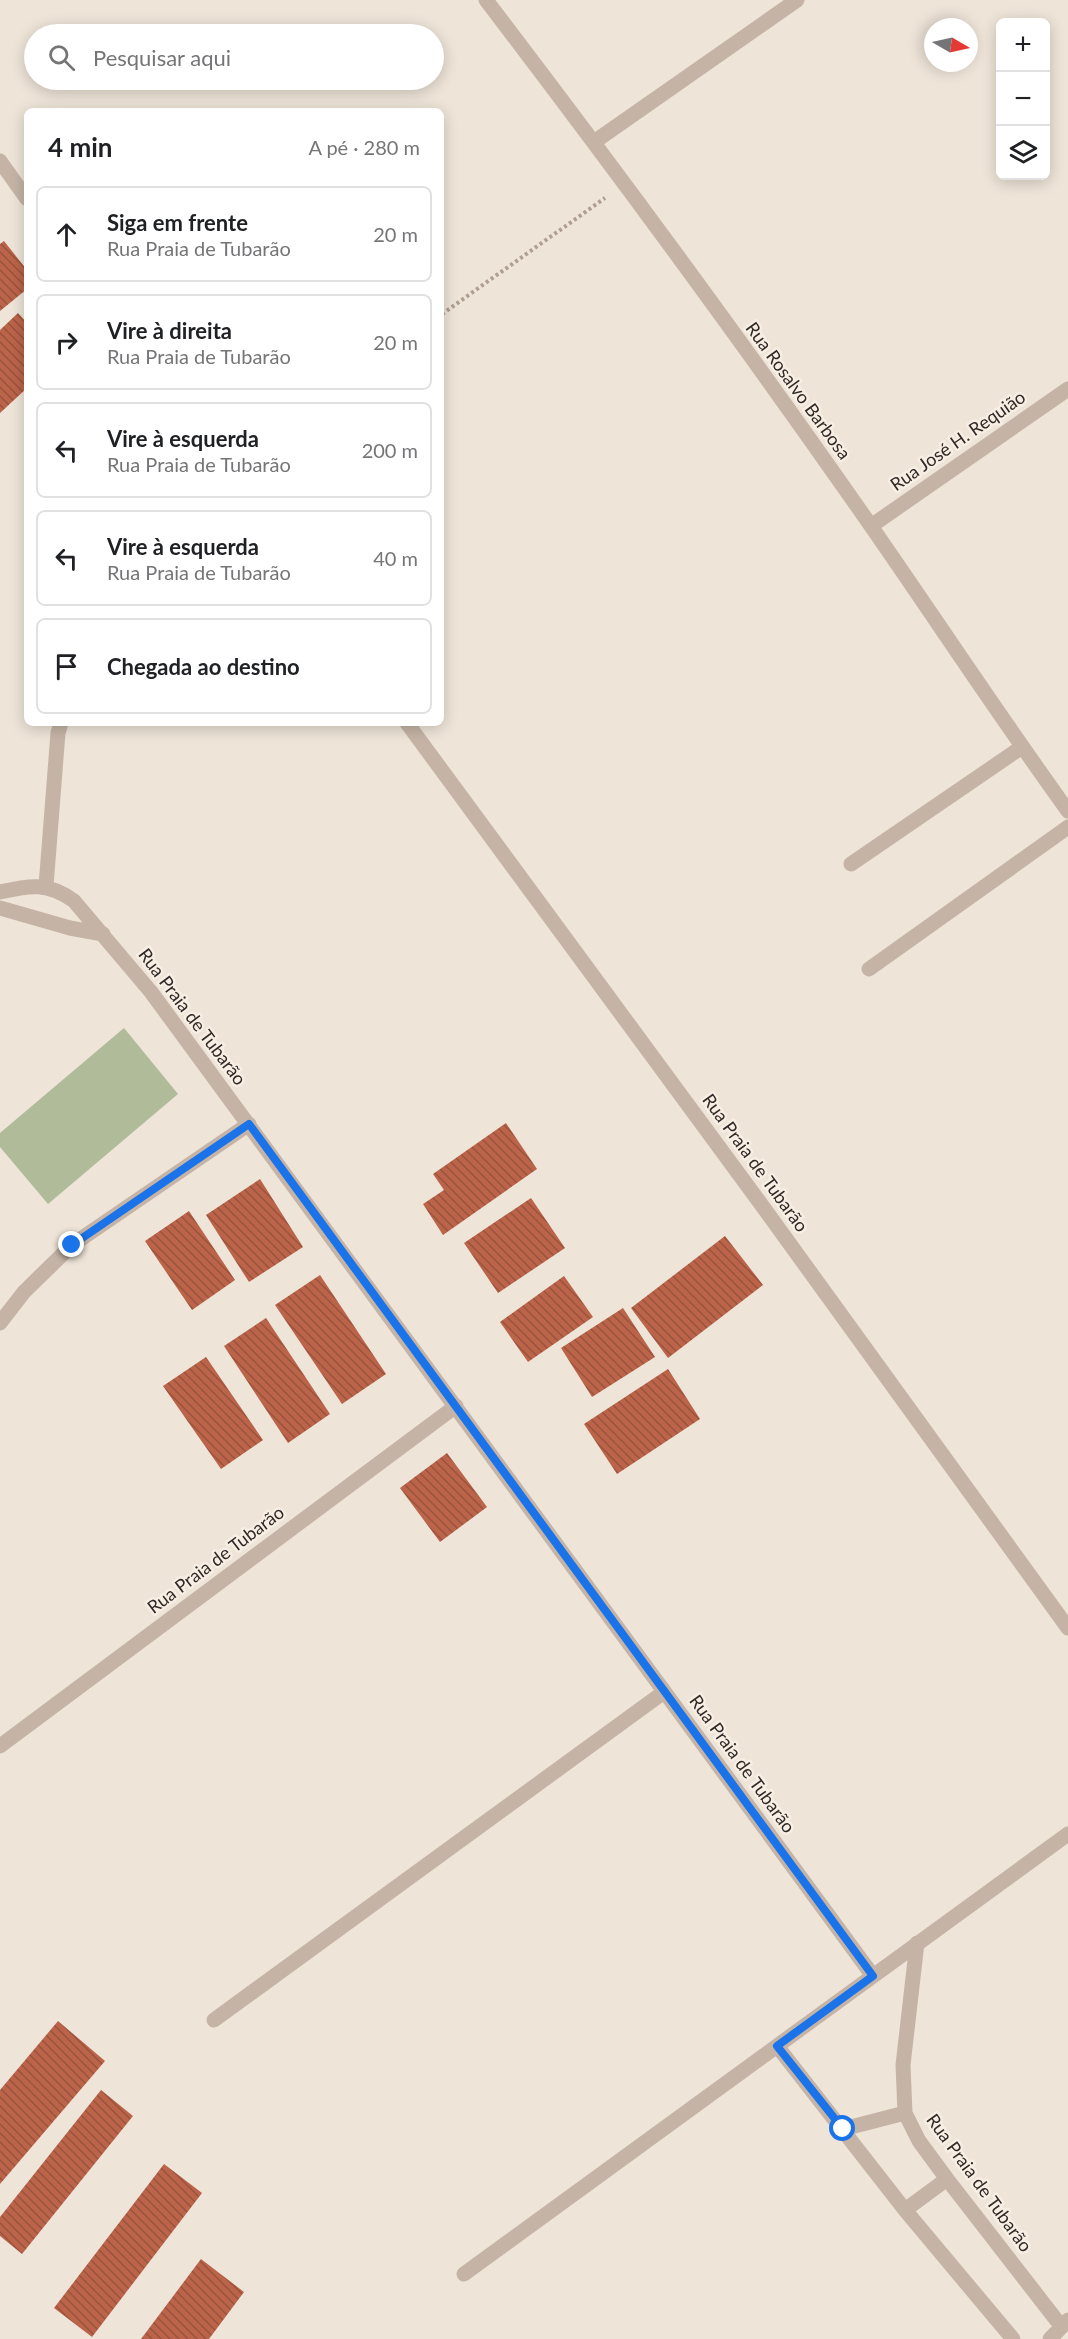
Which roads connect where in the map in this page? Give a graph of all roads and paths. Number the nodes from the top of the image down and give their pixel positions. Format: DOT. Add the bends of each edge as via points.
graph roads {
  1 [pos="486,0"];
  2 [pos="797,0"];
  3 [pos="594,142"];
  4 [pos="0,161"];
  5 [pos="625,184"];
  6 [pos="24,195"];
  7 [pos="444,313"];
  8 [pos="1068,389"];
  9 [pos="871,526"];
  10 [pos="60,726"];
  11 [pos="409,726"];
  12 [pos="1022,747"];
  13 [pos="1068,811"];
  14 [pos="1068,826"];
  15 [pos="851,864"];
  16 [pos="46,886"];
  17 [pos="0,892"];
  18 [pos="0,908"];
  19 [pos="103,934"];
  20 [pos="869,969"];
  21 [pos="249,1124"];
  22 [pos="0,1323"];
  23 [pos="456,1406"];
  24 [pos="1068,1628"];
  25 [pos="664,1692"];
  26 [pos="0,1746"];
  27 [pos="1068,1834"];
  28 [pos="917,1943"];
  29 [pos="873,1976"];
  30 [pos="214,2020"];
  31 [pos="777,2046"];
  32 [pos="904,2113"];
  33 [pos="843,2129"];
  34 [pos="947,2179"];
  35 [pos="905,2210"];
  36 [pos="464,2274"];
  37 [pos="1065,2323"];
  38 [pos="1013,2339"];
  39 [pos="1050,2339"];
  1 -- 3 [label="street, Rua Rosalvo Barbosa"];
  2 -- 3 [label="street"];
  3 -- 5 [label="street, Rua Rosalvo Barbosa"];
  4 -- 6 [label="street"];
  5 -- 7 [label="path"];
  5 -- 9 [label="street, Rua Rosalvo Barbosa"];
  8 -- 9 [label="street, Rua José H. Requião"];
  9 -- 12 [label="street, Rua Rosalvo Barbosa"];
  10 -- 16 [label="street"];
  11 -- 24 [label="street, Rua Praia de Tubarão"];
  12 -- 13 [label="street, Rua Rosalvo Barbosa"];
  12 -- 15 [label="street"];
  14 -- 20 [label="street"];
  16 -- 17 [label="street"];
  16 -- 19 [label="street, Rua Praia de Tubarão" via="74,901"];
  18 -- 19 [label="street"];
  19 -- 21 [label="street, Rua Praia de Tubarão"];
  21 -- 22 [label="street" via="72,1245 24,1292"];
  21 -- 23 [label="street, Rua Praia de Tubarão"];
  23 -- 25 [label="street, Rua Praia de Tubarão"];
  23 -- 26 [label="street, Rua Praia de Tubarão"];
  25 -- 29 [label="street, Rua Praia de Tubarão"];
  25 -- 30 [label="street, Rua Praia de Tubarão"];
  27 -- 28 [label="street"];
  28 -- 29 [label="street"];
  28 -- 32 [label="street, Rua Praia de Tubarão" via="903,2065"];
  29 -- 31 [label="street"];
  31 -- 33 [label="street"];
  31 -- 36 [label="street"];
  32 -- 33 [label="street"];
  32 -- 34 [label="street, Rua Praia de Tubarão"];
  33 -- 35 [label="street"];
  34 -- 35 [label="street"];
  34 -- 37 [label="street, Rua Praia de Tubarão"];
  35 -- 38 [label="street"];
  37 -- 39 [label="street, Rua Praia de Tubarão"];
}
